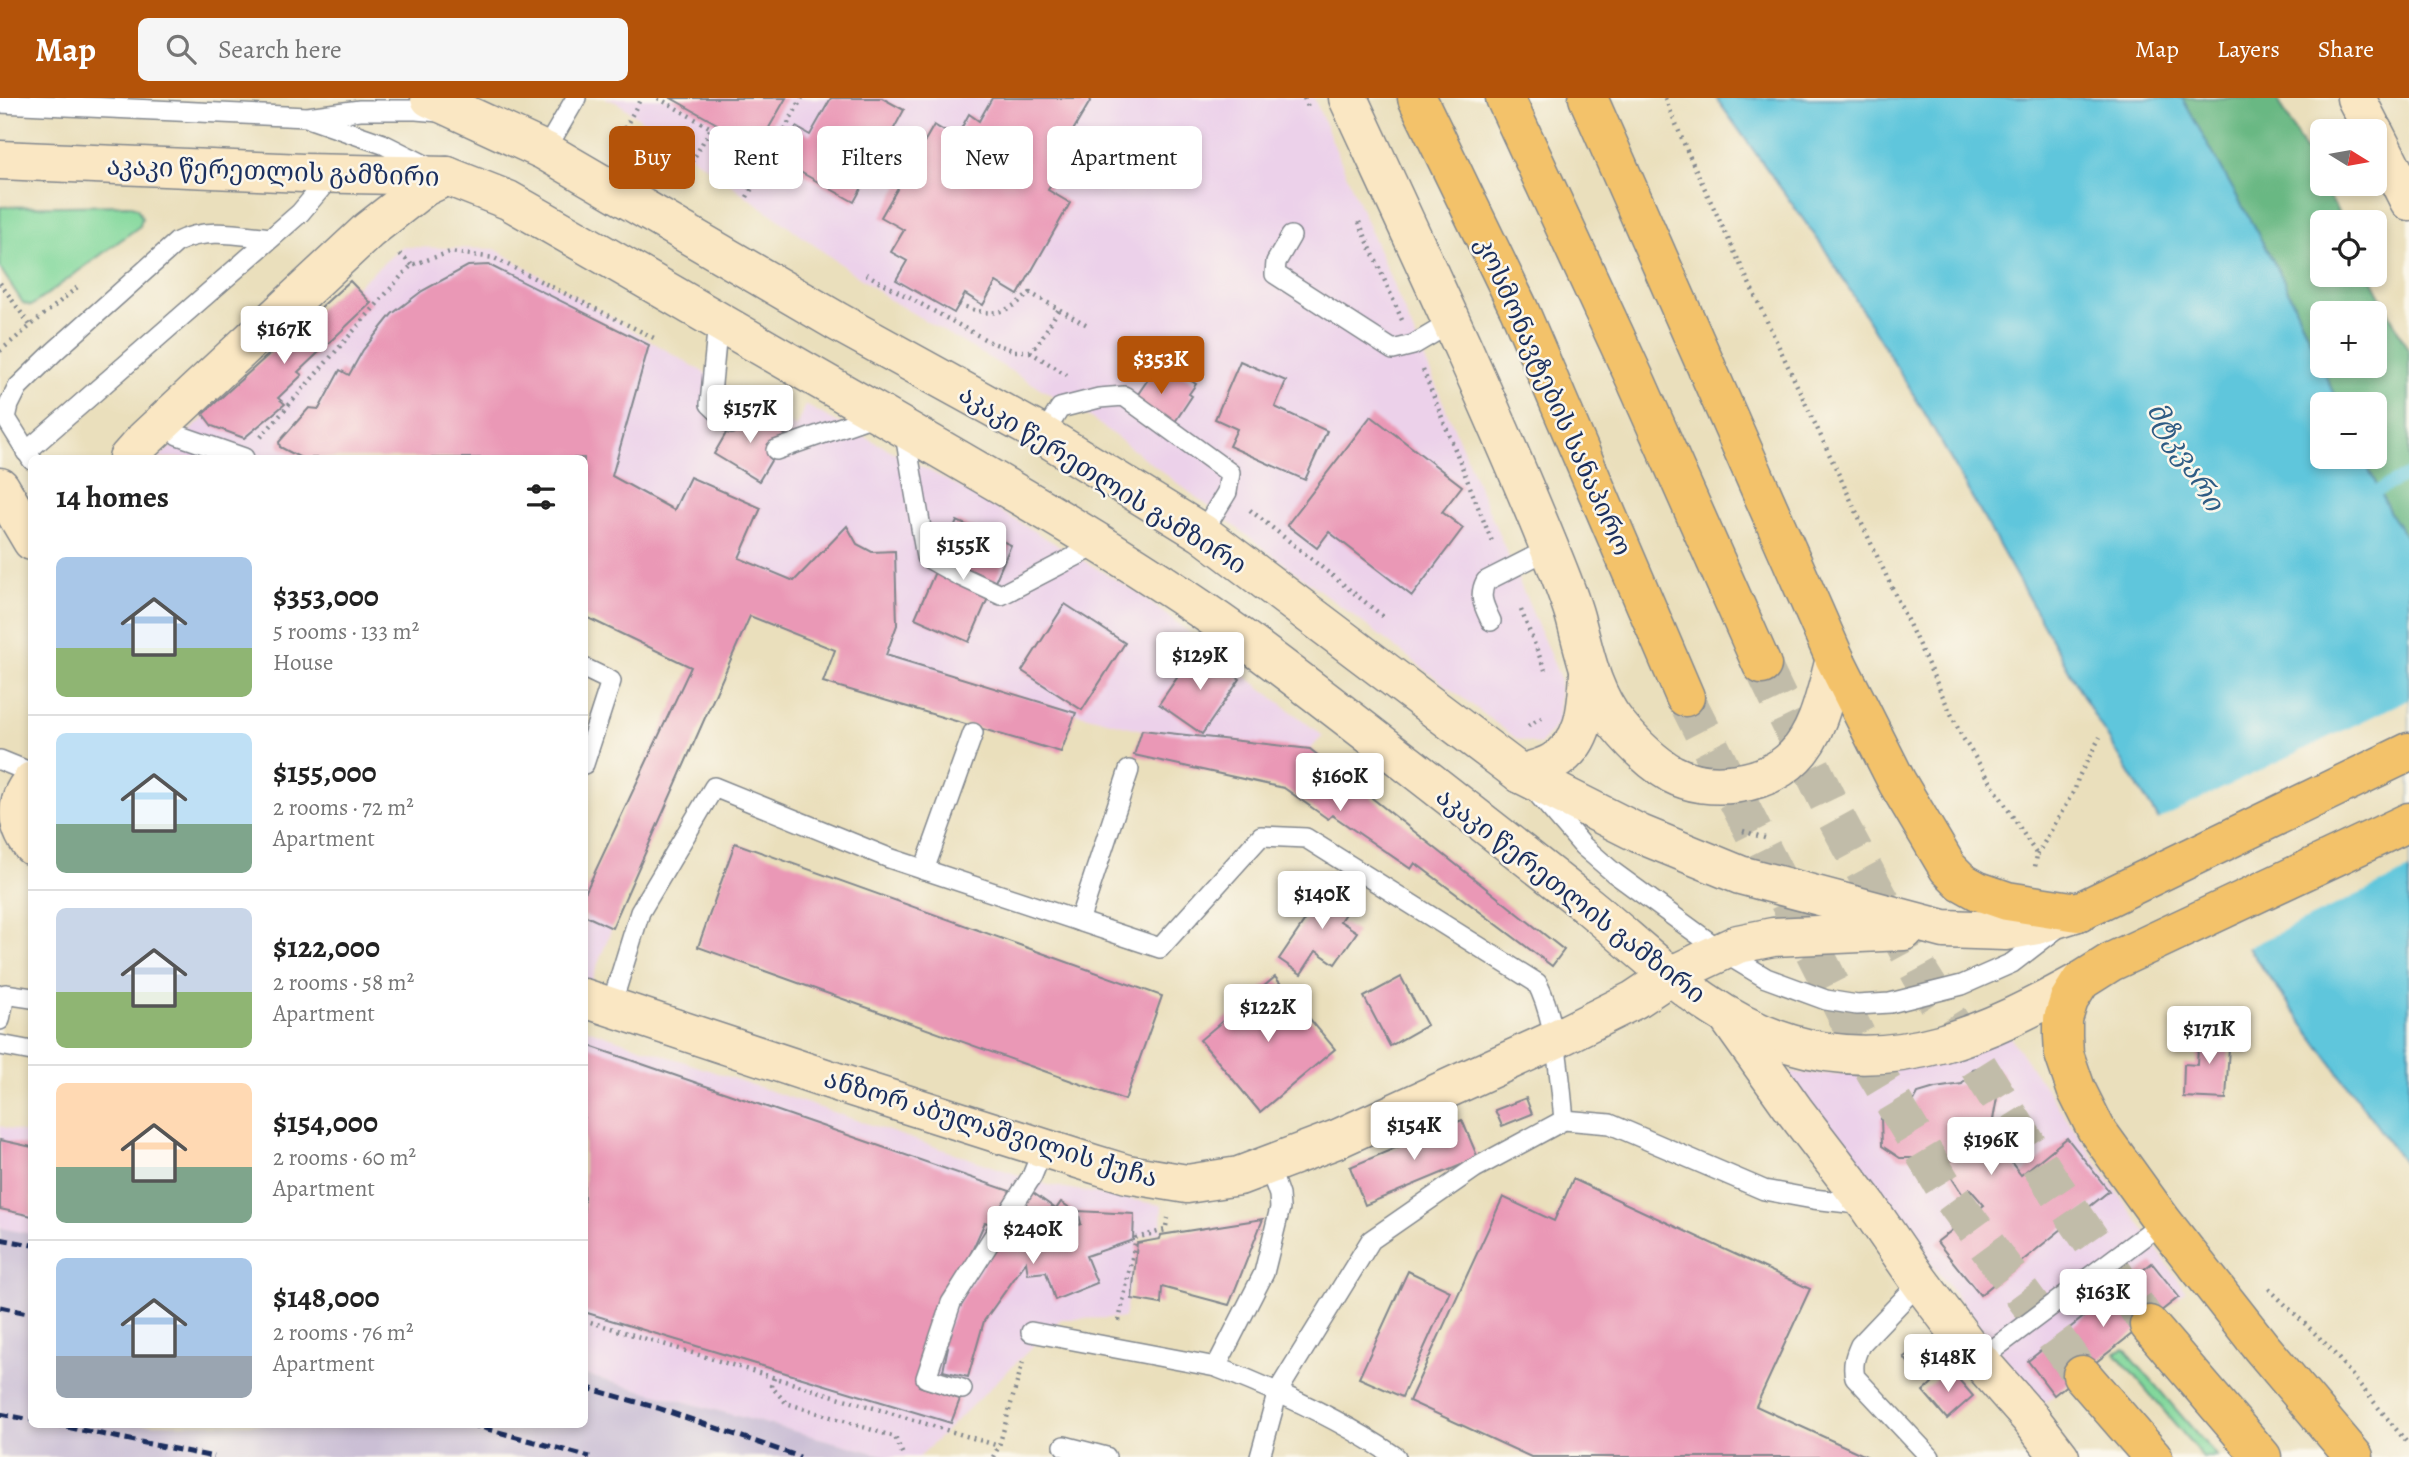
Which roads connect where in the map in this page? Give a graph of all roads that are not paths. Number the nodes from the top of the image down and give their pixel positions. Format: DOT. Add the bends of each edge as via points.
graph roads {
  1 [pos="430,98"];
  2 [pos="576,98"];
  3 [pos="1348,98"];
  4 [pos="1417,98"];
  5 [pos="1505,98"];
  6 [pos="1588,98"];
  7 [pos="2356,98"];
  8 [pos="0,103"];
  9 [pos="471,107"];
  10 [pos="307,117"];
  11 [pos="2367,119"];
  12 [pos="545,151"];
  13 [pos="2387,158"];
  14 [pos="0,160"];
  15 [pos="333,174"];
  16 [pos="447,176"];
  17 [pos="2409,201"];
  18 [pos="1291,236"];
  19 [pos="271,238"];
  20 [pos="718,321"];
  21 [pos="1452,322"];
  22 [pos="164,420"];
  23 [pos="892,421"];
  24 [pos="1052,422"];
  25 [pos="731,424"];
  26 [pos="776,450"];
  27 [pos="251,453"];
  28 [pos="28,455"];
  29 [pos="30,455"];
  30 [pos="131,455"];
  31 [pos="0,487"];
  32 [pos="1202,533"];
  33 [pos="28,534"];
  34 [pos="1101,543"];
  35 [pos="1549,549"];
  36 [pos="1490,621"];
  37 [pos="1835,659"];
  38 [pos="1762,665"];
  39 [pos="588,670"];
  40 [pos="1589,673"];
  41 [pos="1685,697"];
  42 [pos="972,733"];
  43 [pos="588,752"];
  44 [pos="2409,752"];
  45 [pos="0,760"];
  46 [pos="1129,770"];
  47 [pos="28,771"];
  48 [pos="1521,774"];
  49 [pos="28,786"];
  50 [pos="2409,822"];
  51 [pos="28,840"];
  52 [pos="924,870"];
  53 [pos="2082,911"];
  54 [pos="1079,921"];
  55 [pos="1944,929"];
  56 [pos="1721,951"];
  57 [pos="2096,972"];
  58 [pos="1670,976"];
  59 [pos="2,994"];
  60 [pos="28,997"];
  61 [pos="598,1002"];
  62 [pos="1729,1018"];
  63 [pos="0,1020"];
  64 [pos="1553,1040"];
  65 [pos="0,1045"];
  66 [pos="28,1050"];
  67 [pos="1564,1119"];
  68 [pos="1043,1149"];
  69 [pos="1269,1166"];
  70 [pos="1867,1205"];
  71 [pos="2163,1222"];
  72 [pos="1920,1282"];
  73 [pos="2149,1325"];
  74 [pos="1031,1332"];
  75 [pos="1979,1360"];
  76 [pos="1216,1367"];
  77 [pos="2082,1375"];
  78 [pos="962,1389"];
  79 [pos="1278,1391"];
  80 [pos="1064,1446"];
  81 [pos="1106,1457"];
  82 [pos="1261,1457"];
  83 [pos="1396,1457"];
  84 [pos="1930,1457"];
  85 [pos="2060,1457"];
  86 [pos="2153,1457"];
  87 [pos="2262,1457"];
  88 [pos="2354,1457"];
  1 -- 9 [label="main road, აკაკი წერეთლის გამზირი"];
  2 -- 12 [label="lane"];
  3 -- 21 [label="main road"];
  4 -- 41 [label="main road, კოსმონავტების სანაპირო" via="1519,309"];
  5 -- 38 [label="main road"];
  6 -- 37 [label="main road"];
  7 -- 11 [label="main road"];
  8 -- 10 [label="lane"];
  9 -- 10 [label="lane"];
  9 -- 12 [label="main road, აკაკი წერეთლის გამზირი"];
  10 -- 16 [label="lane" via="383,144"];
  12 -- 24 [label="main road, აკაკი წერეთლის გამზირი" via="838,323"];
  13 -- 17 [label="main road"];
  14 -- 15 [label="main road, აკაკი წერეთლის გამზირი"];
  15 -- 16 [label="main road, აკაკი წერეთლის გამზირი"];
  15 -- 19 [label="lane"];
  16 -- 20 [label="main road, აკაკი წერეთლის გამზირი" via="508,200"];
  16 -- 22 [label="main road" via="392,210"];
  18 -- 21 [label="lane" via="1276,262 1275,274 1393,350 1413,345"];
  19 -- 28 [label="lane" via="206,233 177,242 55,351 18,387 9,405 6,418"];
  19 -- 29 [label="lane"];
  20 -- 23 [label="main road, აკაკი წერეთლის გამზირი"];
  20 -- 25 [label="lane" via="710,404"];
  21 -- 35 [label="main road"];
  22 -- 27 [label="lane" via="178,435"];
  22 -- 30 [label="main road"];
  23 -- 26 [label="lane"];
  23 -- 34 [label="main road, აკაკი წერეთლის გამზირი"];
  23 -- 34 [label="lane" via="926,556 958,575 1001,595"];
  24 -- 32 [label="main road, აკაკი წერეთლის გამზირი"];
  24 -- 32 [label="lane" via="1099,398 1124,396 1230,472 1227,492"];
  31 -- 33 [label="main road"];
  32 -- 48 [label="main road, აკაკი წერეთლის გამზირი"];
  34 -- 58 [label="main road, აკაკი წერეთლის გამზირი" via="1255,648 1589,907"];
  35 -- 36 [label="lane" via="1486,581 1481,591"];
  35 -- 40 [label="main road" via="1574,614"];
  37 -- 40 [label="main road" via="1817,721 1797,755 1780,769 1754,780 1707,785 1672,774 1644,753 1616,722"];
  37 -- 53 [label="main road" via="1897,782 1948,868 1970,886 2007,901"];
  39 -- 43 [label="lane" via="611,681"];
  40 -- 48 [label="main road" via="1586,709 1571,749"];
  42 -- 52 [label="lane"];
  44 -- 53 [label="main road"];
  45 -- 47 [label="lane"];
  46 -- 54 [label="lane"];
  48 -- 55 [label="main road, აკაკი წერეთლის გამზირი" via="1640,834 1740,875"];
  48 -- 56 [label="lane" via="1583,846"];
  49 -- 51 [label="main road" via="18,809 20,828"];
  50 -- 57 [label="main road"];
  52 -- 54 [label="lane"];
  52 -- 61 [label="lane" via="714,787 640,912"];
  53 -- 55 [label="main road, აკაკი წერეთლის გამზირი" via="2005,931"];
  53 -- 56 [label="lane" via="2012,963 1962,985 1890,1003 1857,1005 1816,997 1766,978"];
  54 -- 64 [label="lane" via="1160,948 1261,836 1306,838 1530,976 1542,992"];
  55 -- 56 [label="main road, ანზორ აბულაშვილის ქუჩა" via="1773,937"];
  56 -- 58 [label="main road, ანზორ აბულაშვილის ქუჩა"];
  57 -- 62 [label="main road, აკაკი წერეთლის გამზირი" via="1992,1026 1905,1053 1850,1056 1823,1052 1787,1044"];
  57 -- 71 [label="main road" via="2068,1000 2063,1019 2064,1054 2096,1129"];
  58 -- 62 [label="main road, აკაკი წერეთლის გამზირი"];
  58 -- 64 [label="main road, ანზორ აბულაშვილის ქუჩა" via="1634,1000"];
  59 -- 60 [label="lane"];
  59 -- 63 [label="lane"];
  61 -- 68 [label="main road, ანზორ აბულაშვილის ქუჩა"];
  62 -- 70 [label="main road"];
  64 -- 67 [label="lane"];
  64 -- 69 [label="main road, ანზორ აბულაშვილის ქუჩა"];
  65 -- 66 [label="lane"];
  67 -- 70 [label="lane" via="1610,1124 1764,1190"];
  67 -- 79 [label="lane" via="1475,1168 1371,1240"];
  68 -- 69 [label="main road, ანზორ აბულაშვილის ქუჩა" via="1127,1174 1187,1184"];
  68 -- 78 [label="lane" via="1031,1176 951,1303 926,1378"];
  69 -- 76 [label="lane" via="1280,1208 1264,1273"];
  70 -- 72 [label="main road"];
  71 -- 75 [label="lane"];
  71 -- 88 [label="main road"];
  72 -- 75 [label="main road"];
  72 -- 84 [label="lane" via="1860,1345 1853,1368 1855,1377"];
  73 -- 87 [label="main road"];
  74 -- 76 [label="lane"];
  75 -- 85 [label="main road"];
  76 -- 79 [label="lane"];
  77 -- 86 [label="main road"];
  79 -- 82 [label="lane"];
  79 -- 83 [label="lane"];
  80 -- 81 [label="lane"];
}
